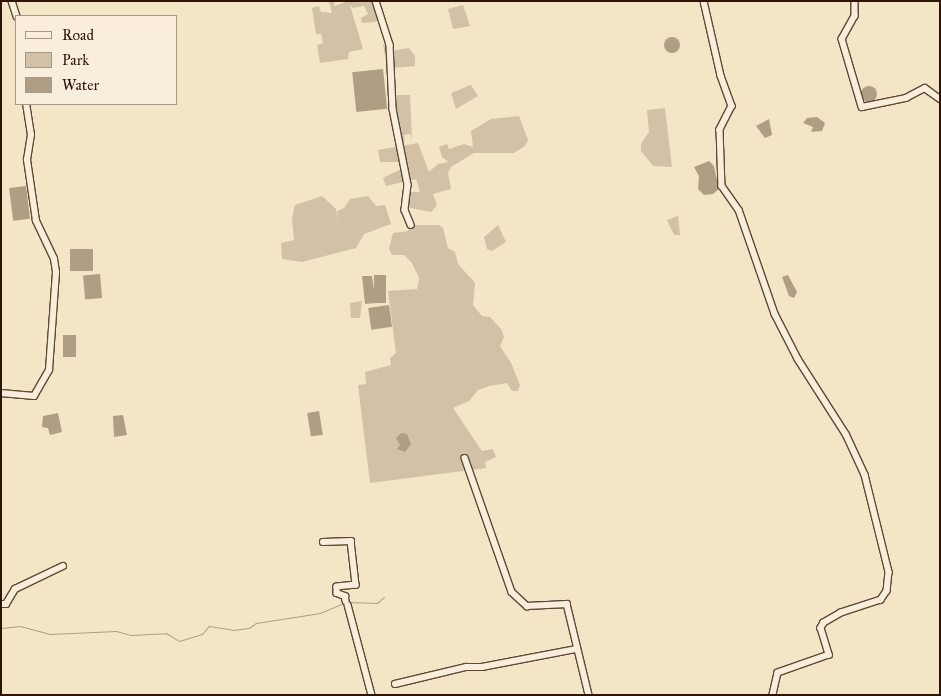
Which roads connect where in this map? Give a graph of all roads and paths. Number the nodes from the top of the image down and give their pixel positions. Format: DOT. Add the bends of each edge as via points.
graph roads {
  1 [pos="12,1"];
  2 [pos="376,1"];
  3 [pos="704,1"];
  4 [pos="855,1"];
  5 [pos="17,15"];
  6 [pos="940,99"];
  7 [pos="26,105"];
  8 [pos="411,225"];
  9 [pos="1,392"];
  10 [pos="465,458"];
  11 [pos="323,542"];
  12 [pos="63,566"];
  13 [pos="1,604"];
  14 [pos="576,649"];
  15 [pos="394,684"];
  16 [pos="372,695"];
  17 [pos="589,695"];
  18 [pos="773,695"];
  1 -- 5 [label="street"];
  2 -- 8 [label="street" via="392,62 393,109 408,185 405,210"];
  3 -- 18 [label="street" via="721,76 732,106 720,130 722,186 739,210 775,314 798,359 846,434 865,475 889,572 882,600 841,613 824,623 822,628 829,655 778,673"];
  4 -- 6 [label="street" via="855,16 842,39 862,108 906,98 925,88"];
  7 -- 9 [label="street" via="31,135 27,160 36,221 54,259 56,272 49,370 34,396"];
  10 -- 14 [label="street" via="512,592 527,606 567,604"];
  11 -- 16 [label="street" via="351,541 356,586 337,587 337,593 345,596"];
  12 -- 13 [label="street" via="15,589 6,604"];
  14 -- 15 [label="street" via="482,667 466,667"];
  14 -- 17 [label="street"];
}
